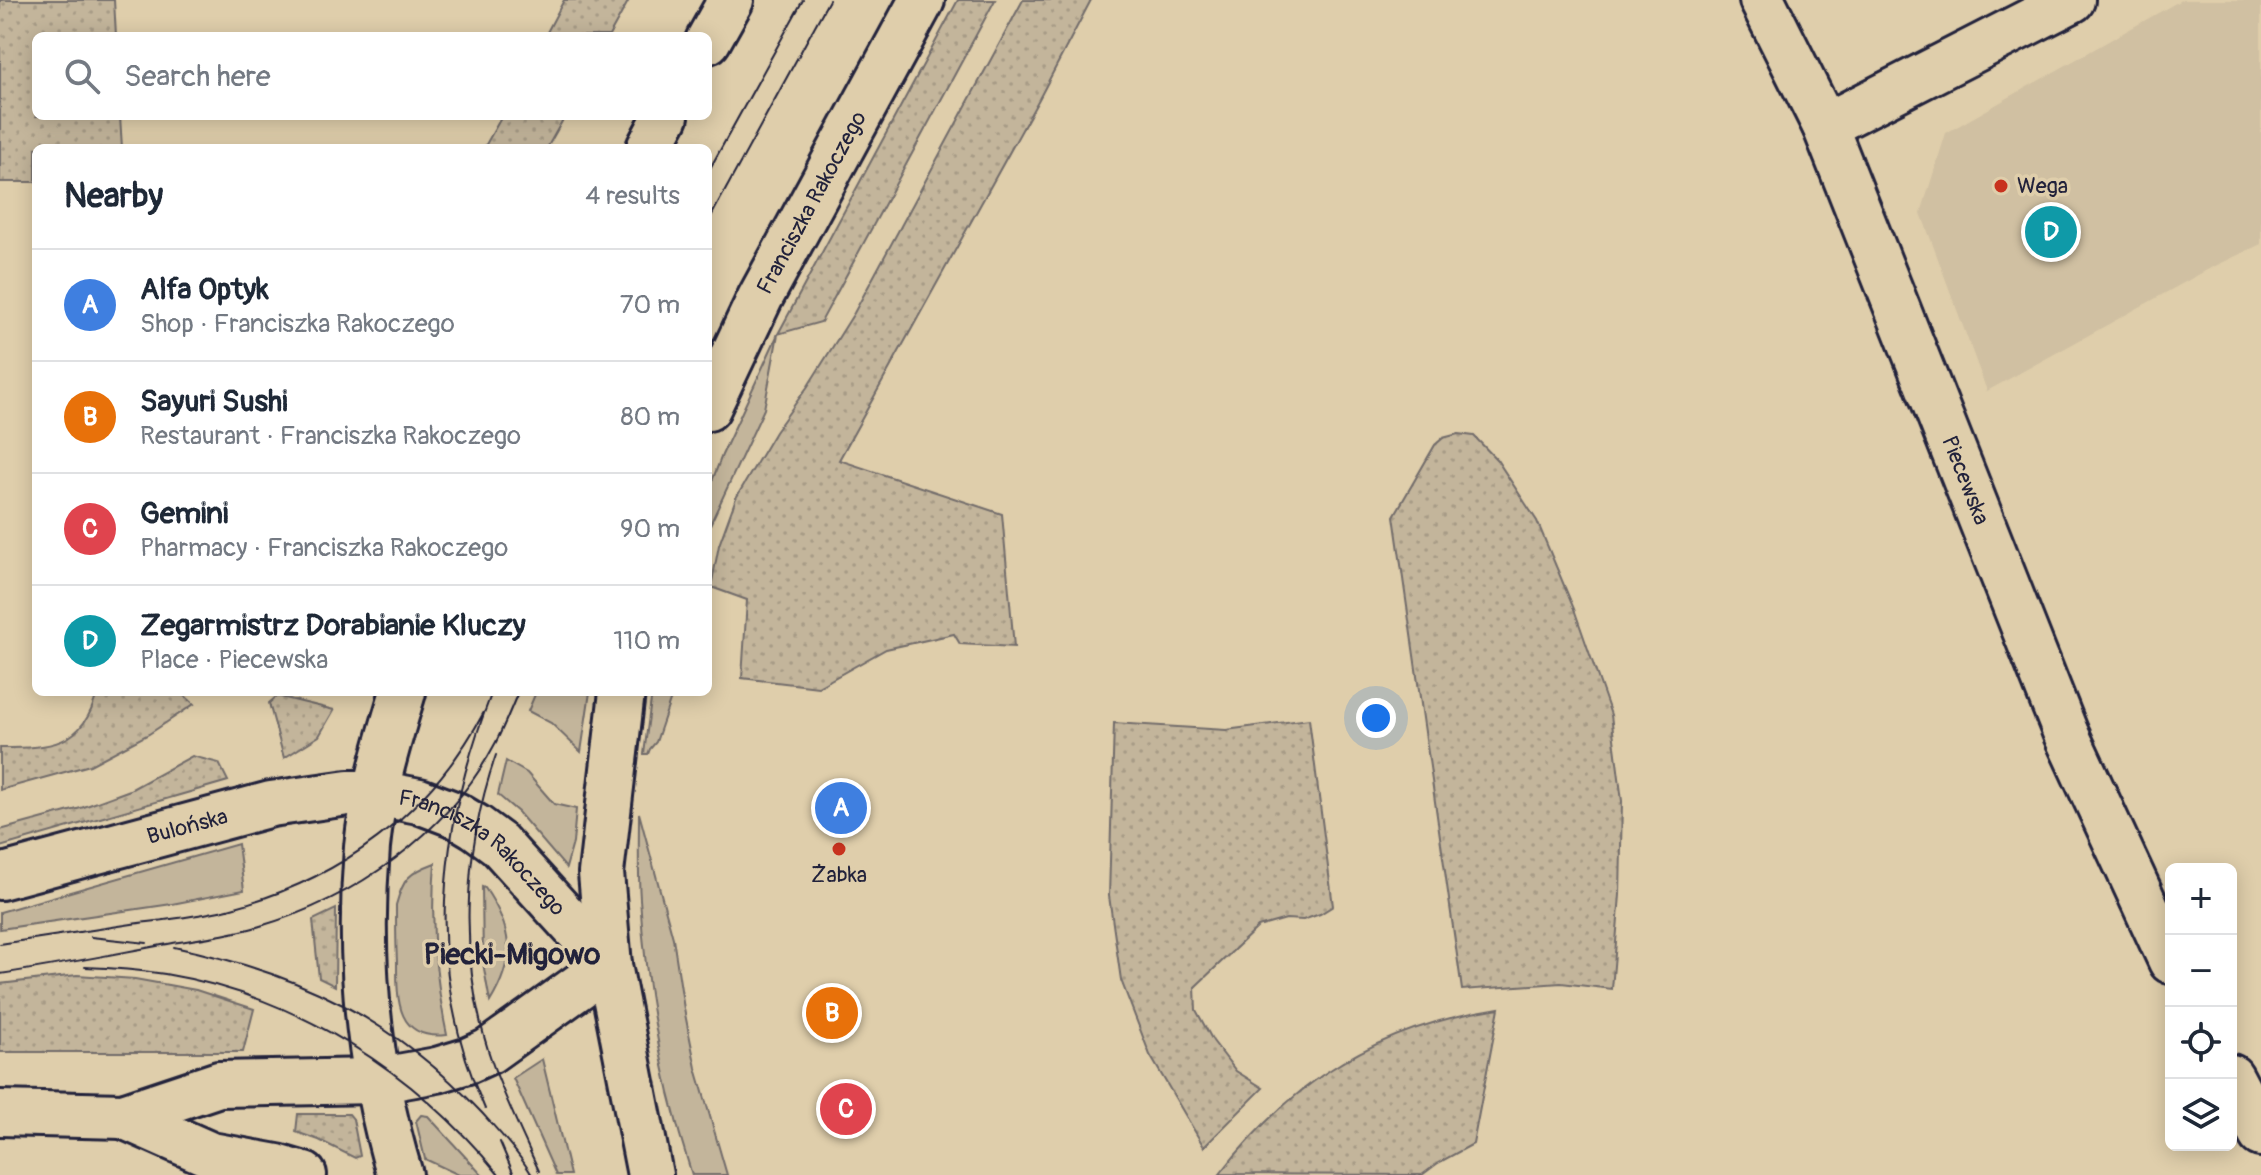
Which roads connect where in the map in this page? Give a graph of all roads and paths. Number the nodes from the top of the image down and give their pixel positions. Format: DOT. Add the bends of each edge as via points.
graph roads {
  1 [pos="731,0"];
  2 [pos="922,0"];
  3 [pos="1762,0"];
  4 [pos="2071,0"];
  5 [pos="712,34"];
  6 [pos="664,120"];
  7 [pos="1825,126"];
  8 [pos="651,144"];
  9 [pos="712,400"];
  10 [pos="402,696"];
  11 [pos="622,696"];
  12 [pos="376,793"];
  13 [pos="0,877"];
  14 [pos="2165,948"];
  15 [pos="609,965"];
  16 [pos="2232,1079"];
  17 [pos="376,1081"];
  18 [pos="0,1113"];
  19 [pos="123,1116"];
  20 [pos="2261,1134"];
  21 [pos="304,1175"];
  22 [pos="400,1175"];
  23 [pos="650,1175"];
  1 -- 5 [label="main road"];
  2 -- 9 [label="main road, Franciszka Rakoczego" via="760,298"];
  3 -- 7 [label="main road, Piecewska"];
  4 -- 7 [label="main road"];
  6 -- 8 [label="main road"];
  7 -- 14 [label="main road, Piecewska" via="2066,734"];
  10 -- 12 [label="main road, Franciszka Rakoczego"];
  11 -- 15 [label="main road" via="601,873"];
  12 -- 13 [label="main road, Bulońska" via="271,804"];
  12 -- 15 [label="main road, Franciszka Rakoczego" via="419,801 476,827 499,844"];
  12 -- 17 [label="main road, Franciszka Rakoczego" via="365,929"];
  15 -- 17 [label="main road" via="489,1051 437,1070"];
  15 -- 23 [label="main road"];
  16 -- 20 [label="main road"];
  17 -- 19 [label="main road" via="219,1084"];
  17 -- 22 [label="main road, Franciszka Rakoczego"];
  18 -- 19 [label="main road"];
  19 -- 21 [label="main road" via="211,1155"];
}
